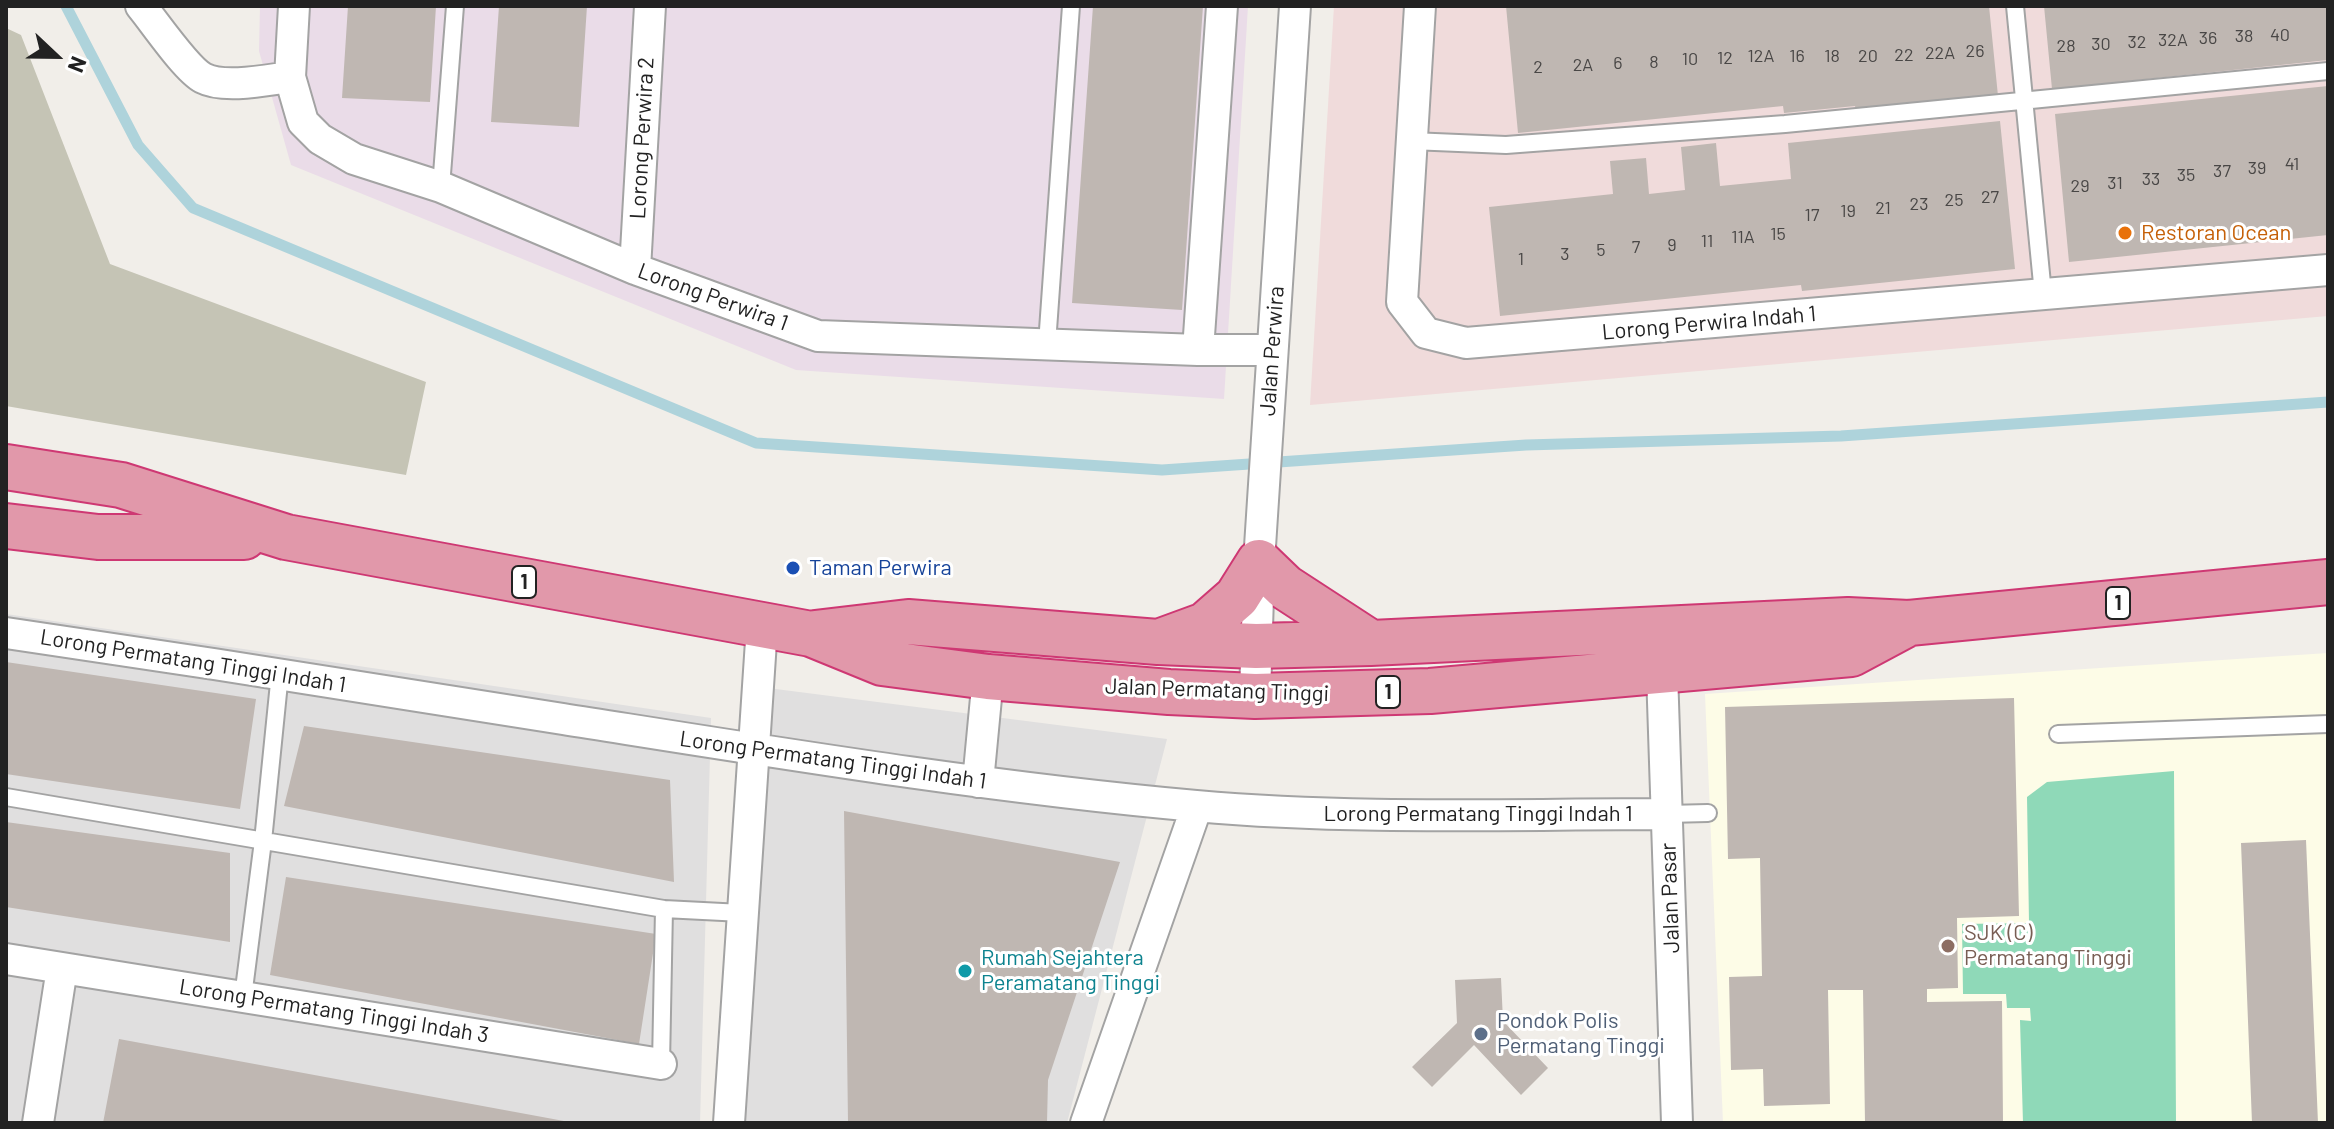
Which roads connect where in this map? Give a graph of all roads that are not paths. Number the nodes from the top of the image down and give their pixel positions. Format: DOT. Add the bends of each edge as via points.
graph roads {
  1 [pos="141,6"];
  2 [pos="294,6"];
  3 [pos="455,6"];
  4 [pos="650,6"];
  5 [pos="1071,6"];
  6 [pos="1222,6"];
  7 [pos="1295,6"];
  8 [pos="1420,6"];
  9 [pos="2015,6"];
  10 [pos="2328,71"];
  11 [pos="290,77"];
  12 [pos="2024,101"];
  13 [pos="1411,141"];
  14 [pos="441,187"];
  15 [pos="635,269"];
  16 [pos="2328,270"];
  17 [pos="2043,294"];
  18 [pos="1047,344"];
  19 [pos="1198,350"];
  20 [pos="1272,350"];
  21 [pos="6,467"];
  22 [pos="6,526"];
  23 [pos="286,537"];
  24 [pos="1259,562"];
  25 [pos="2328,582"];
  26 [pos="1909,623"];
  27 [pos="762,626"];
  28 [pos="6,633"];
  29 [pos="811,634"];
  30 [pos="1158,642"];
  31 [pos="1371,643"];
  32 [pos="1256,646"];
  33 [pos="1662,672"];
  34 [pos="280,673"];
  35 [pos="988,677"];
  36 [pos="1255,696"];
  37 [pos="2328,724"];
  38 [pos="2058,734"];
  39 [pos="753,749"];
  40 [pos="978,782"];
  41 [pos="6,797"];
  42 [pos="1197,806"];
  43 [pos="1708,813"];
  44 [pos="1667,814"];
  45 [pos="263,841"];
  46 [pos="664,909"];
  47 [pos="742,913"];
  48 [pos="6,959"];
  49 [pos="62,968"];
  50 [pos="243,997"];
  51 [pos="661,1064"];
  52 [pos="38,1123"];
  53 [pos="729,1123"];
  54 [pos="1086,1123"];
  55 [pos="1677,1123"];
  1 -- 11 [label="street" via="203,78 230,84"];
  2 -- 11 [label="street, Lorong Perwira 1"];
  3 -- 14 [label="lane"];
  4 -- 15 [label="street, Lorong Perwira 2"];
  5 -- 18 [label="lane"];
  6 -- 19 [label="street"];
  7 -- 20 [label="street, Jalan Perwira"];
  8 -- 13 [label="street, Lorong Perwira Indah 1"];
  9 -- 12 [label="lane"];
  10 -- 12 [label="lane"];
  11 -- 14 [label="street, Lorong Perwira 1" via="303,122 320,139 354,159"];
  12 -- 13 [label="lane" via="1506,145"];
  12 -- 17 [label="lane"];
  13 -- 17 [label="street, Lorong Perwira Indah 1" via="1402,302 1426,333 1466,343"];
  14 -- 15 [label="street, Lorong Perwira 1"];
  15 -- 18 [label="street, Lorong Perwira 1" via="818,336"];
  16 -- 17 [label="street, Lorong Perwira Indah 1"];
  18 -- 19 [label="street, Lorong Perwira 1"];
  19 -- 20 [label="street, Lorong Perwira 1"];
  20 -- 24 [label="street, Jalan Perwira"];
  21 -- 23 [label="highway, Jalan Permatang Tinggi / 1" via="121,485"];
  22 -- 23 [label="highway, Jalan Permatang Tinggi / 1" via="98,537"];
  23 -- 27 [label="highway, Jalan Permatang Tinggi / 1"];
  24 -- 30 [label="highway" via="1237,597 1205,625"];
  24 -- 31 [label="highway" via="1285,587"];
  24 -- 32 [label="street, Jalan Perwira"];
  25 -- 26 [label="highway, Jalan Permatang Tinggi / 1"];
  26 -- 31 [label="highway, Jalan Permatang Tinggi / 1" via="1848,620"];
  26 -- 33 [label="highway, Jalan Permatang Tinggi / 1" via="1851,654"];
  27 -- 29 [label="highway, Jalan Permatang Tinggi / 1"];
  27 -- 39 [label="street"];
  28 -- 34 [label="street, Lorong Permatang Tinggi Indah 1"];
  29 -- 30 [label="highway, Jalan Permatang Tinggi / 1" via="908,622"];
  29 -- 35 [label="highway, Jalan Permatang Tinggi / 1" via="882,663"];
  30 -- 32 [label="highway, Jalan Permatang Tinggi / 1"];
  31 -- 32 [label="highway, Jalan Permatang Tinggi / 1"];
  32 -- 36 [label="street, Jalan Perwira"];
  33 -- 36 [label="highway, Jalan Permatang Tinggi / 1" via="1430,691"];
  33 -- 44 [label="street, Jalan Pasar"];
  34 -- 39 [label="street, Lorong Permatang Tinggi Indah 1"];
  34 -- 45 [label="lane"];
  35 -- 36 [label="highway, Jalan Permatang Tinggi / 1"];
  35 -- 40 [label="street"];
  37 -- 38 [label="lane"];
  39 -- 40 [label="street, Lorong Permatang Tinggi Indah 1"];
  39 -- 47 [label="street"];
  40 -- 42 [label="street, Lorong Permatang Tinggi Indah 1"];
  41 -- 45 [label="lane"];
  42 -- 44 [label="street, Lorong Permatang Tinggi Indah 1" via="1309,814"];
  42 -- 54 [label="street"];
  43 -- 44 [label="lane"];
  44 -- 55 [label="street, Jalan Pasar"];
  45 -- 46 [label="lane"];
  45 -- 50 [label="lane"];
  46 -- 47 [label="lane"];
  46 -- 51 [label="lane"];
  47 -- 53 [label="street"];
  48 -- 49 [label="street, Lorong Permatang Tinggi Indah 3"];
  49 -- 50 [label="street, Lorong Permatang Tinggi Indah 3"];
  49 -- 52 [label="street"];
  50 -- 51 [label="street, Lorong Permatang Tinggi Indah 3"];
}
